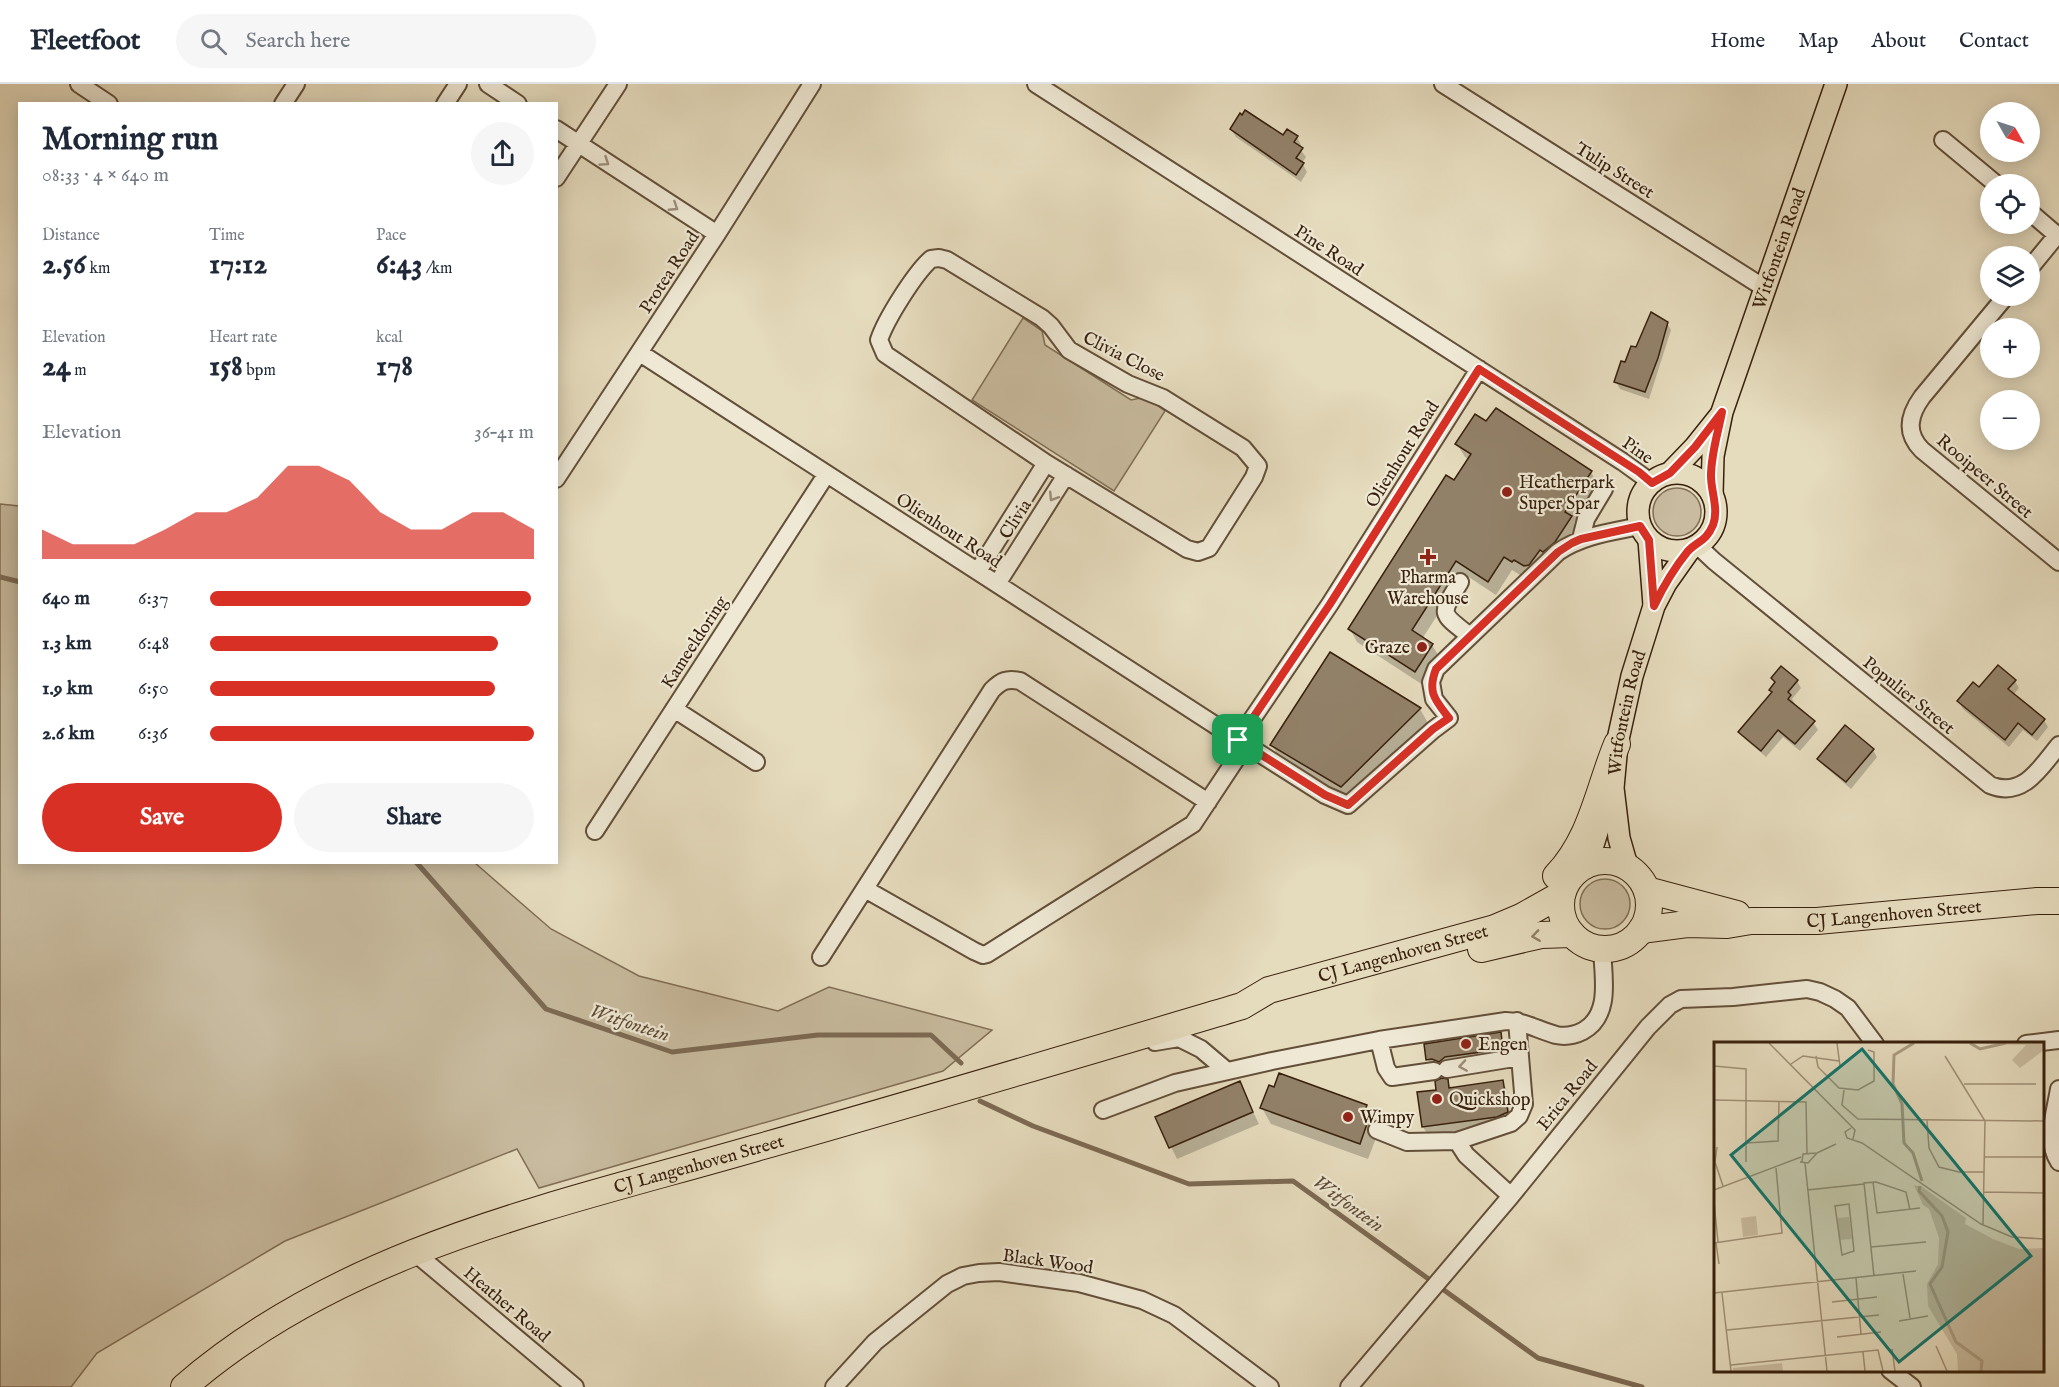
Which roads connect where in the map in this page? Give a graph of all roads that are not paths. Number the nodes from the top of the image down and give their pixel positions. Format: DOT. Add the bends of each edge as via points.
graph roads {
  1 [pos="79,84"];
  2 [pos="296,84"];
  3 [pos="458,84"];
  4 [pos="488,84"];
  5 [pos="618,84"];
  6 [pos="812,84"];
  7 [pos="1036,84"];
  8 [pos="1443,84"];
  9 [pos="1836,84"];
  10 [pos="106,102"];
  11 [pos="284,102"];
  12 [pos="446,102"];
  13 [pos="515,102"];
  14 [pos="558,130"];
  15 [pos="1942,140"];
  16 [pos="579,144"];
  17 [pos="1984,174"];
  18 [pos="558,175"];
  19 [pos="2040,221"];
  20 [pos="717,234"];
  21 [pos="2058,236"];
  22 [pos="2040,257"];
  23 [pos="1766,290"];
  24 [pos="1998,306"];
  25 [pos="640,353"];
  26 [pos="1479,369"];
  27 [pos="1722,412"];
  28 [pos="1602,449"];
  29 [pos="1046,463"];
  30 [pos="558,475"];
  31 [pos="826,475"];
  32 [pos="1066,475"];
  33 [pos="1661,478"];
  34 [pos="1604,489"];
  35 [pos="1712,494"];
  36 [pos="1645,533"];
  37 [pos="1581,539"];
  38 [pos="1694,547"];
  39 [pos="2059,562"];
  40 [pos="978,571"];
  41 [pos="1460,582"];
  42 [pos="997,584"];
  43 [pos="1654,606"];
  44 [pos="1470,636"];
  45 [pos="674,710"];
  46 [pos="1242,742"];
  47 [pos="1617,744"];
  48 [pos="2059,745"];
  49 [pos="756,762"];
  50 [pos="1613,788"];
  51 [pos="1208,802"];
  52 [pos="595,831"];
  53 [pos="1587,864"];
  54 [pos="1626,866"];
  55 [pos="865,889"];
  56 [pos="1647,890"];
  57 [pos="1562,894"];
  58 [pos="2052,899"];
  59 [pos="1750,921"];
  60 [pos="1641,930"];
  61 [pos="1572,934"];
  62 [pos="1452,941"];
  63 [pos="1602,949"];
  64 [pos="821,957"];
  65 [pos="1242,1006"];
  66 [pos="1517,1021"];
  67 [pos="1380,1040"];
  68 [pos="2059,1040"];
  69 [pos="1874,1042"];
  70 [pos="2042,1042"];
  71 [pos="1088,1051"];
  72 [pos="1520,1057"];
  73 [pos="1227,1071"];
  74 [pos="2059,1089"];
  75 [pos="1103,1110"];
  76 [pos="1377,1130"];
  77 [pos="1457,1141"];
  78 [pos="2059,1162"];
  79 [pos="1511,1196"];
  80 [pos="414,1252"];
  81 [pos="1891,1372"];
  82 [pos="184,1387"];
  83 [pos="575,1387"];
  84 [pos="834,1387"];
  85 [pos="1270,1387"];
  86 [pos="1349,1387"];
  87 [pos="1912,1387"];
  1 -- 10 [label="street"];
  2 -- 11 [label="street"];
  3 -- 12 [label="street"];
  4 -- 13 [label="street"];
  5 -- 16 [label="street"];
  6 -- 20 [label="street, Protea Road"];
  7 -- 26 [label="street, Pine Road"];
  8 -- 23 [label="street, Tulip Street"];
  9 -- 23 [label="main road, Witfontein Road"];
  14 -- 16 [label="street"];
  15 -- 17 [label="street"];
  16 -- 18 [label="street"];
  16 -- 20 [label="street, one-way"];
  19 -- 21 [label="street"];
  20 -- 25 [label="street, Protea Road"];
  21 -- 22 [label="street"];
  23 -- 27 [label="main road, Witfontein Road"];
  24 -- 39 [label="street, Rooipeer Street" via="1922,397 1912,413 1911,432 1922,450"];
  25 -- 30 [label="street, Protea Road"];
  25 -- 31 [label="street, Olienhout Road"];
  26 -- 28 [label="street, Pine Road"];
  26 -- 46 [label="street, Olienhout Road"];
  27 -- 33 [label="main road, Witfontein Road" via="1695,447"];
  27 -- 35 [label="main road, Witfontein Road" via="1713,456"];
  28 -- 33 [label="street, Pine" via="1639,472"];
  29 -- 32 [label="street, Clivia Close"];
  29 -- 32 [label="street, Clivia Close" via="885,354 879,340 882,332 920,270 931,259 947,260 1032,312 1051,326 1069,350 1128,384 1163,398 1243,448 1258,466 1214,543 1198,552"];
  29 -- 40 [label="street, Clivia"];
  31 -- 40 [label="street, Olienhout Road"];
  31 -- 45 [label="street, Kameeldoring"];
  32 -- 42 [label="street, Clivia, one-way"];
  33 -- 35 [label="main road" via="1684,474"];
  33 -- 36 [label="main road" via="1640,500 1638,513"];
  34 -- 37 [label="street" via="1586,519"];
  35 -- 38 [label="main road" via="1714,522"];
  36 -- 37 [label="street"];
  36 -- 38 [label="main road" via="1667,550"];
  36 -- 43 [label="main road, Witfontein Road"];
  37 -- 44 [label="street" via="1558,552"];
  38 -- 43 [label="main road, Witfontein Road"];
  38 -- 48 [label="street, Populier Street" via="1990,785 2005,790 2026,783"];
  40 -- 42 [label="street, Olienhout Road"];
  41 -- 44 [label="street" via="1445,607 1446,613"];
  42 -- 46 [label="street, Olienhout Road"];
  43 -- 47 [label="main road, Witfontein Road" via="1632,676"];
  44 -- 46 [label="street" via="1436,669 1431,682 1434,699 1449,718 1348,805 1325,795"];
  45 -- 49 [label="street"];
  45 -- 52 [label="street, Kameeldoring"];
  46 -- 51 [label="street"];
  47 -- 50 [label="main road, Witfontein Road"];
  47 -- 62 [label="highway" via="1587,831 1563,869 1516,909"];
  50 -- 53 [label="main road, Witfontein Road"];
  50 -- 54 [label="main road, Witfontein Road"];
  51 -- 55 [label="street" via="1189,827 987,954 979,954"];
  51 -- 55 [label="street" via="1020,681 1004,680 992,690"];
  53 -- 54 [label="highway" via="1607,860"];
  53 -- 57 [label="highway" via="1571,876"];
  54 -- 56 [label="highway" via="1637,873"];
  55 -- 64 [label="street"];
  56 -- 59 [label="highway, CJ Langenhoven Street"];
  56 -- 60 [label="highway" via="1648,915"];
  57 -- 61 [label="highway" via="1563,920"];
  57 -- 62 [label="highway, CJ Langenhoven Street" via="1513,921"];
  58 -- 59 [label="highway, CJ Langenhoven Street" via="1817,921"];
  59 -- 60 [label="highway, CJ Langenhoven Street"];
  60 -- 63 [label="highway" via="1624,945"];
  61 -- 63 [label="highway" via="1582,943"];
  61 -- 65 [label="highway, CJ Langenhoven Street, one-way" via="1521,938 1303,999 1272,1006"];
  62 -- 65 [label="highway, CJ Langenhoven Street" via="1269,990"];
  63 -- 66 [label="street" via="1603,1001 1591,1025 1577,1034 1561,1035"];
  65 -- 71 [label="highway, CJ Langenhoven Street"];
  66 -- 67 [label="street"];
  66 -- 72 [label="street"];
  72 -- 67 [label="street, one-way" via="1392,1077"];
  67 -- 73 [label="street"];
  68 -- 70 [label="street"];
  69 -- 79 [label="street, Erica Road" via="1848,1008 1814,990 1681,999 1648,1027"];
  71 -- 73 [label="street" via="1179,1038 1201,1049"];
  71 -- 80 [label="highway, CJ Langenhoven Street" via="514,1218"];
  72 -- 77 [label="street" via="1524,1104 1519,1116 1511,1123"];
  73 -- 75 [label="street" via="1175,1083"];
  74 -- 78 [label="street" via="2051,1135 2052,1151"];
  76 -- 77 [label="street" via="1407,1142"];
  77 -- 79 [label="street" via="1466,1155"];
  79 -- 86 [label="street, Erica Road"];
  80 -- 82 [label="highway, CJ Langenhoven Street" via="341,1285 278,1321 231,1350"];
  80 -- 83 [label="street, Heather Road"];
  81 -- 87 [label="street"];
  84 -- 85 [label="street, Black Wood" via="875,1342 947,1284 971,1275 999,1272 1079,1283 1142,1300 1174,1315"];
}
